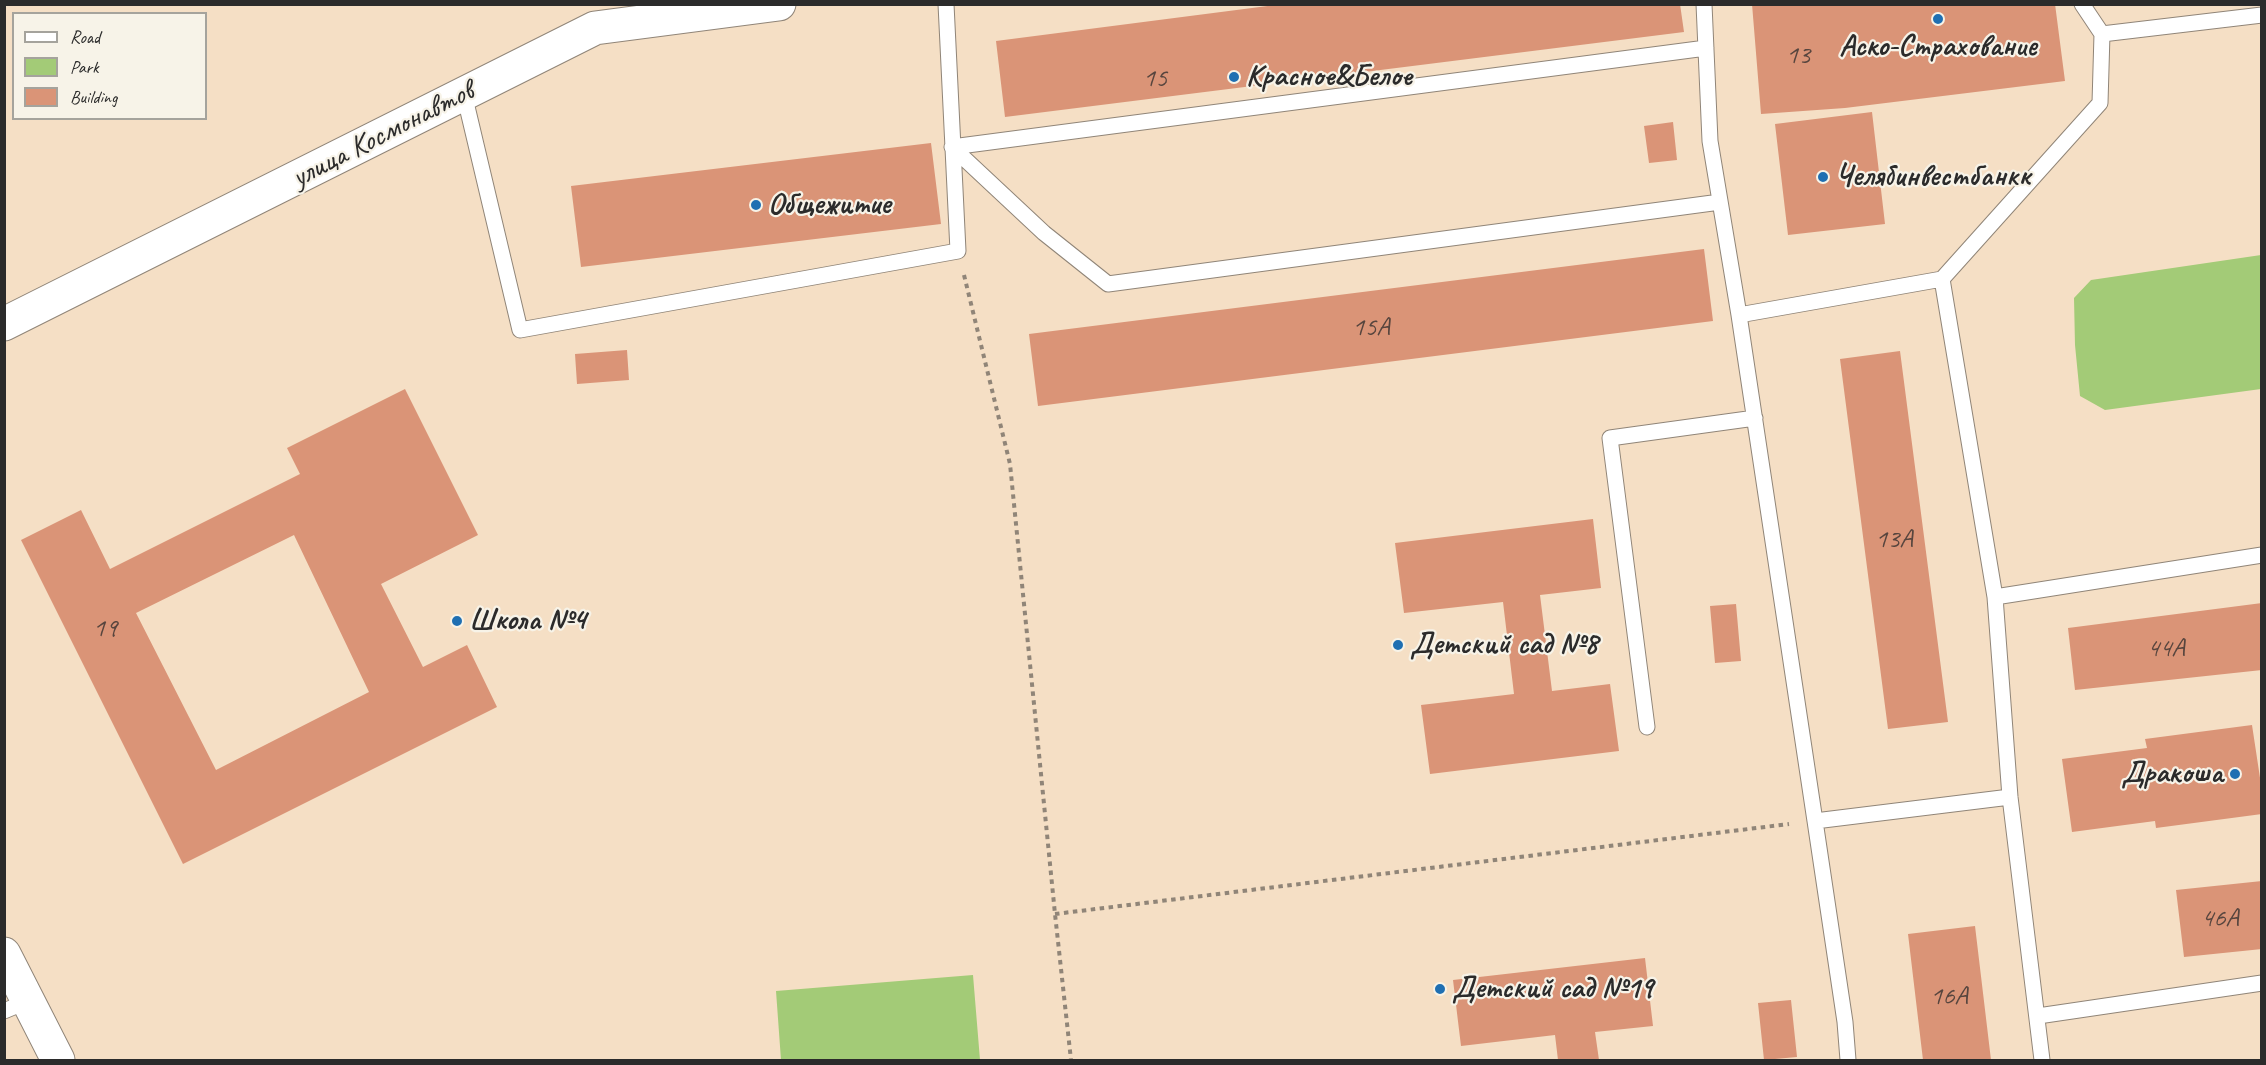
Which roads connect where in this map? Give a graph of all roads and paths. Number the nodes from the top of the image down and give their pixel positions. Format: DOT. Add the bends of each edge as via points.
graph roads {
  1 [pos="779,4"];
  2 [pos="946,4"];
  3 [pos="1704,4"];
  4 [pos="2082,4"];
  5 [pos="2262,15"];
  6 [pos="594,16"];
  7 [pos="2102,34"];
  8 [pos="1706,48"];
  9 [pos="464,94"];
  10 [pos="952,147"];
  11 [pos="1720,202"];
  12 [pos="958,251"];
  13 [pos="1942,279"];
  14 [pos="1739,315"];
  15 [pos="4,324"];
  16 [pos="1755,418"];
  17 [pos="2262,555"];
  18 [pos="1995,597"];
  19 [pos="1647,728"];
  20 [pos="2010,797"];
  21 [pos="1815,821"];
  22 [pos="1055,914"];
  23 [pos="4,954"];
  24 [pos="2262,984"];
  25 [pos="16,1006"];
  26 [pos="2038,1016"];
  27 [pos="58,1060"];
  28 [pos="1071,1060"];
  29 [pos="1848,1060"];
  30 [pos="2042,1060"];
  1 -- 6 [label="street, улица Космонавтов"];
  2 -- 10 [label="lane"];
  3 -- 8 [label="lane"];
  4 -- 7 [label="lane"];
  5 -- 7 [label="lane"];
  6 -- 9 [label="street, улица Космонавтов"];
  7 -- 13 [label="lane" via="2100,103"];
  8 -- 10 [label="lane"];
  8 -- 11 [label="lane" via="1710,141"];
  9 -- 12 [label="lane" via="520,330"];
  9 -- 15 [label="street, улица Космонавтов"];
  10 -- 11 [label="lane" via="1044,233 1107,284"];
  10 -- 12 [label="lane"];
  11 -- 14 [label="lane"];
  12 -- 22 [label="path" via="1010,464"];
  13 -- 14 [label="lane"];
  13 -- 18 [label="lane"];
  14 -- 16 [label="lane"];
  16 -- 19 [label="lane" via="1610,438"];
  16 -- 21 [label="lane"];
  17 -- 18 [label="lane"];
  18 -- 20 [label="lane"];
  20 -- 21 [label="lane"];
  20 -- 26 [label="lane"];
  21 -- 22 [label="path"];
  21 -- 29 [label="lane"];
  22 -- 28 [label="path"];
  23 -- 25 [label="street"];
  24 -- 26 [label="lane"];
  25 -- 27 [label="street"];
  26 -- 30 [label="lane"];
}
